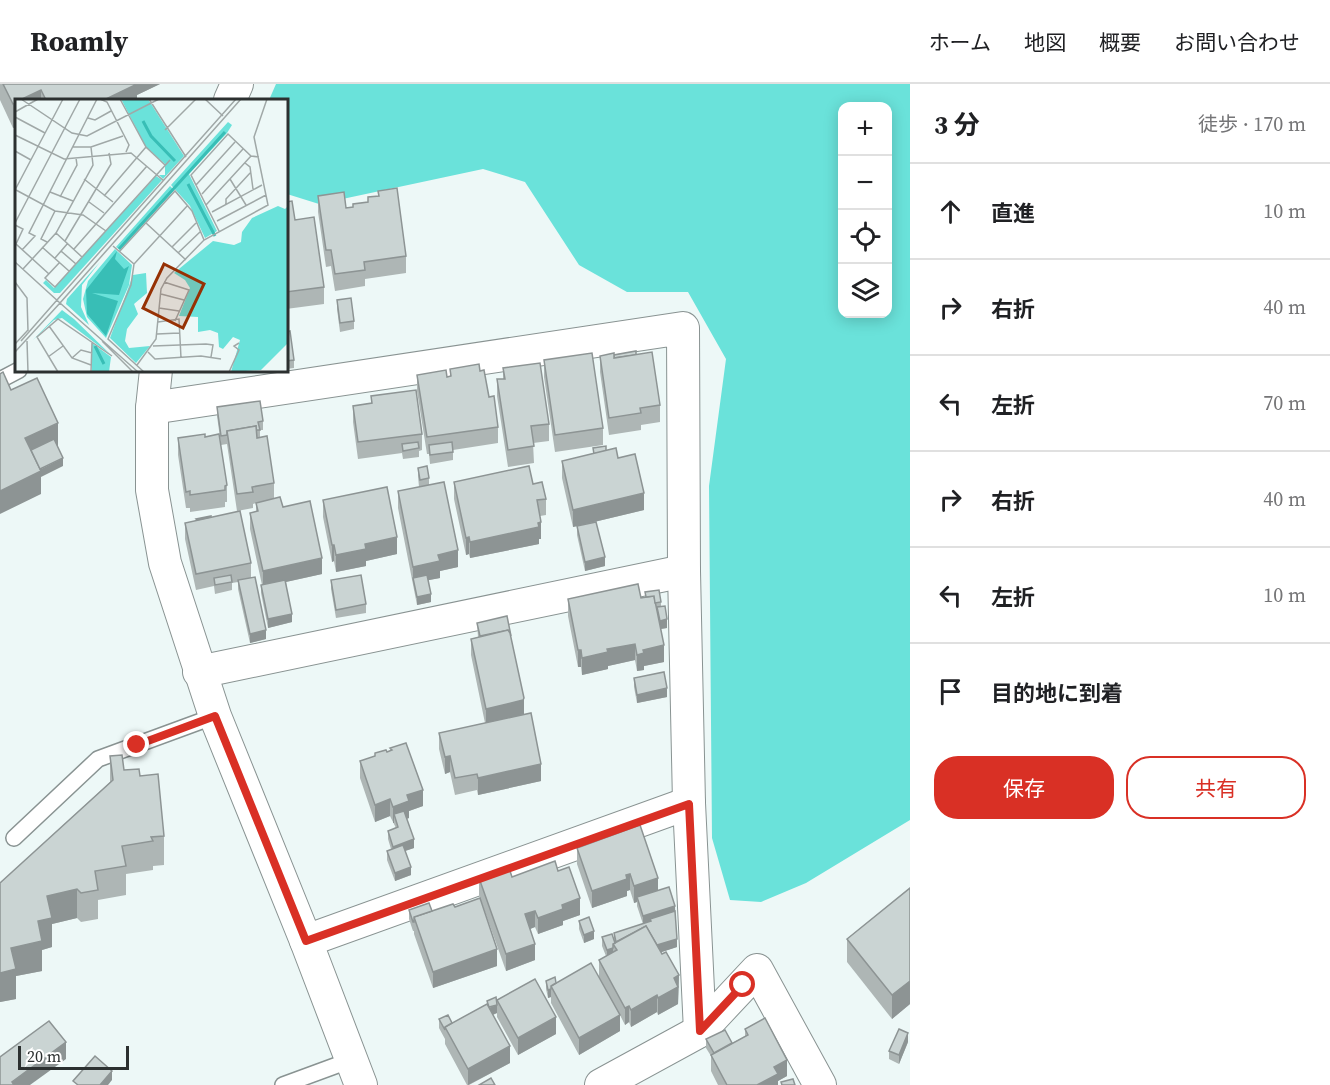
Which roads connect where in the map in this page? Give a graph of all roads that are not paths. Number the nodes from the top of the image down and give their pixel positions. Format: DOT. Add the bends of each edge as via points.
graph roads {
  1 [pos="237,84"];
  2 [pos="230,99"];
  3 [pos="15,372"];
  4 [pos="156,372"];
  5 [pos="0,380"];
  6 [pos="152,408"];
  7 [pos="684,571"];
  8 [pos="199,672"];
  9 [pos="215,716"];
  10 [pos="689,804"];
  11 [pos="14,838"];
  12 [pos="306,941"];
  13 [pos="700,1031"];
  14 [pos="356,1073"];
  15 [pos="283,1085"];
  16 [pos="601,1085"];
  17 [pos="820,1085"];
  1 -- 2 [label="street"];
  3 -- 5 [label="lane"];
  4 -- 6 [label="street"];
  6 -- 7 [label="street" via="683,328"];
  6 -- 8 [label="street" via="153,500 165,563"];
  7 -- 8 [label="street"];
  7 -- 10 [label="street"];
  8 -- 9 [label="street"];
  9 -- 11 [label="lane" via="98,759"];
  9 -- 12 [label="street"];
  10 -- 12 [label="street"];
  10 -- 13 [label="street"];
  12 -- 14 [label="street"];
  13 -- 16 [label="street"];
  13 -- 17 [label="street" via="758,970"];
  14 -- 15 [label="lane"];
}
